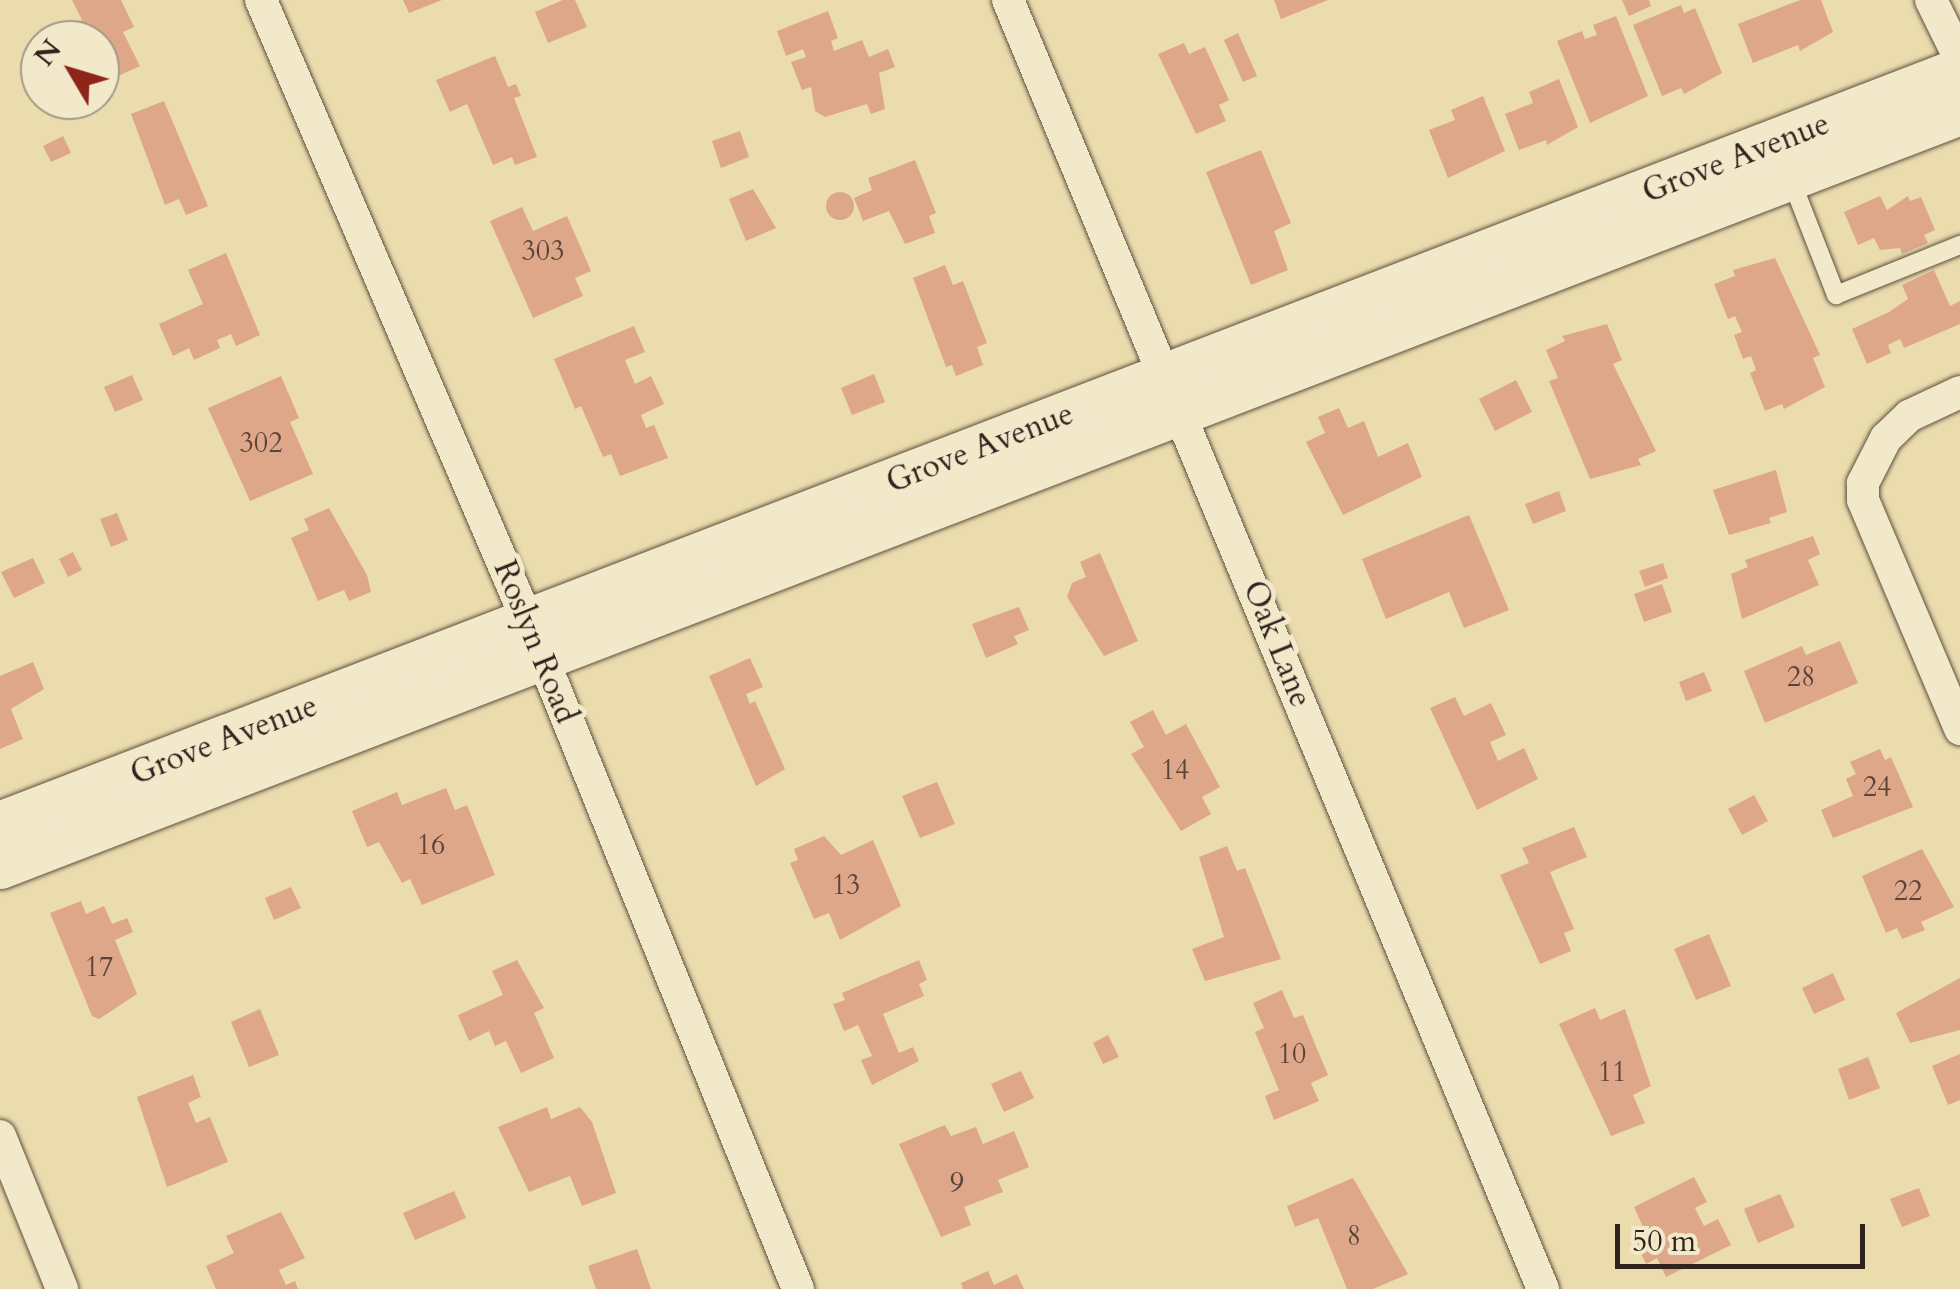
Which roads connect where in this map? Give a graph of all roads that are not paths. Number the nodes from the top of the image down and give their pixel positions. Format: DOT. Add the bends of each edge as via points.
graph roads {
  1 [pos="260,0"];
  2 [pos="1008,0"];
  3 [pos="1932,0"];
  4 [pos="1960,59"];
  5 [pos="1960,72"];
  6 [pos="1960,111"];
  7 [pos="1790,176"];
  8 [pos="1960,245"];
  9 [pos="1960,392"];
  10 [pos="1173,394"];
  11 [pos="535,639"];
  12 [pos="1960,729"];
  13 [pos="0,826"];
  14 [pos="0,865"];
  15 [pos="0,1136"];
  16 [pos="62,1289"];
  17 [pos="798,1289"];
  18 [pos="1544,1289"];
  1 -- 11 [label="street, Roslyn Road"];
  2 -- 10 [label="street, Oak Lane"];
  3 -- 4 [label="street"];
  5 -- 10 [label="street, Grove Avenue"];
  6 -- 7 [label="street, Grove Avenue"];
  7 -- 8 [label="lane" via="1836,294"];
  7 -- 10 [label="street, Grove Avenue"];
  9 -- 12 [label="street" via="1909,416 1886,438 1863,483 1864,500"];
  10 -- 11 [label="street, Grove Avenue"];
  10 -- 18 [label="street, Oak Lane"];
  11 -- 13 [label="street, Grove Avenue"];
  11 -- 14 [label="street, Grove Avenue"];
  11 -- 17 [label="street, Roslyn Road"];
  15 -- 16 [label="street"];
}
